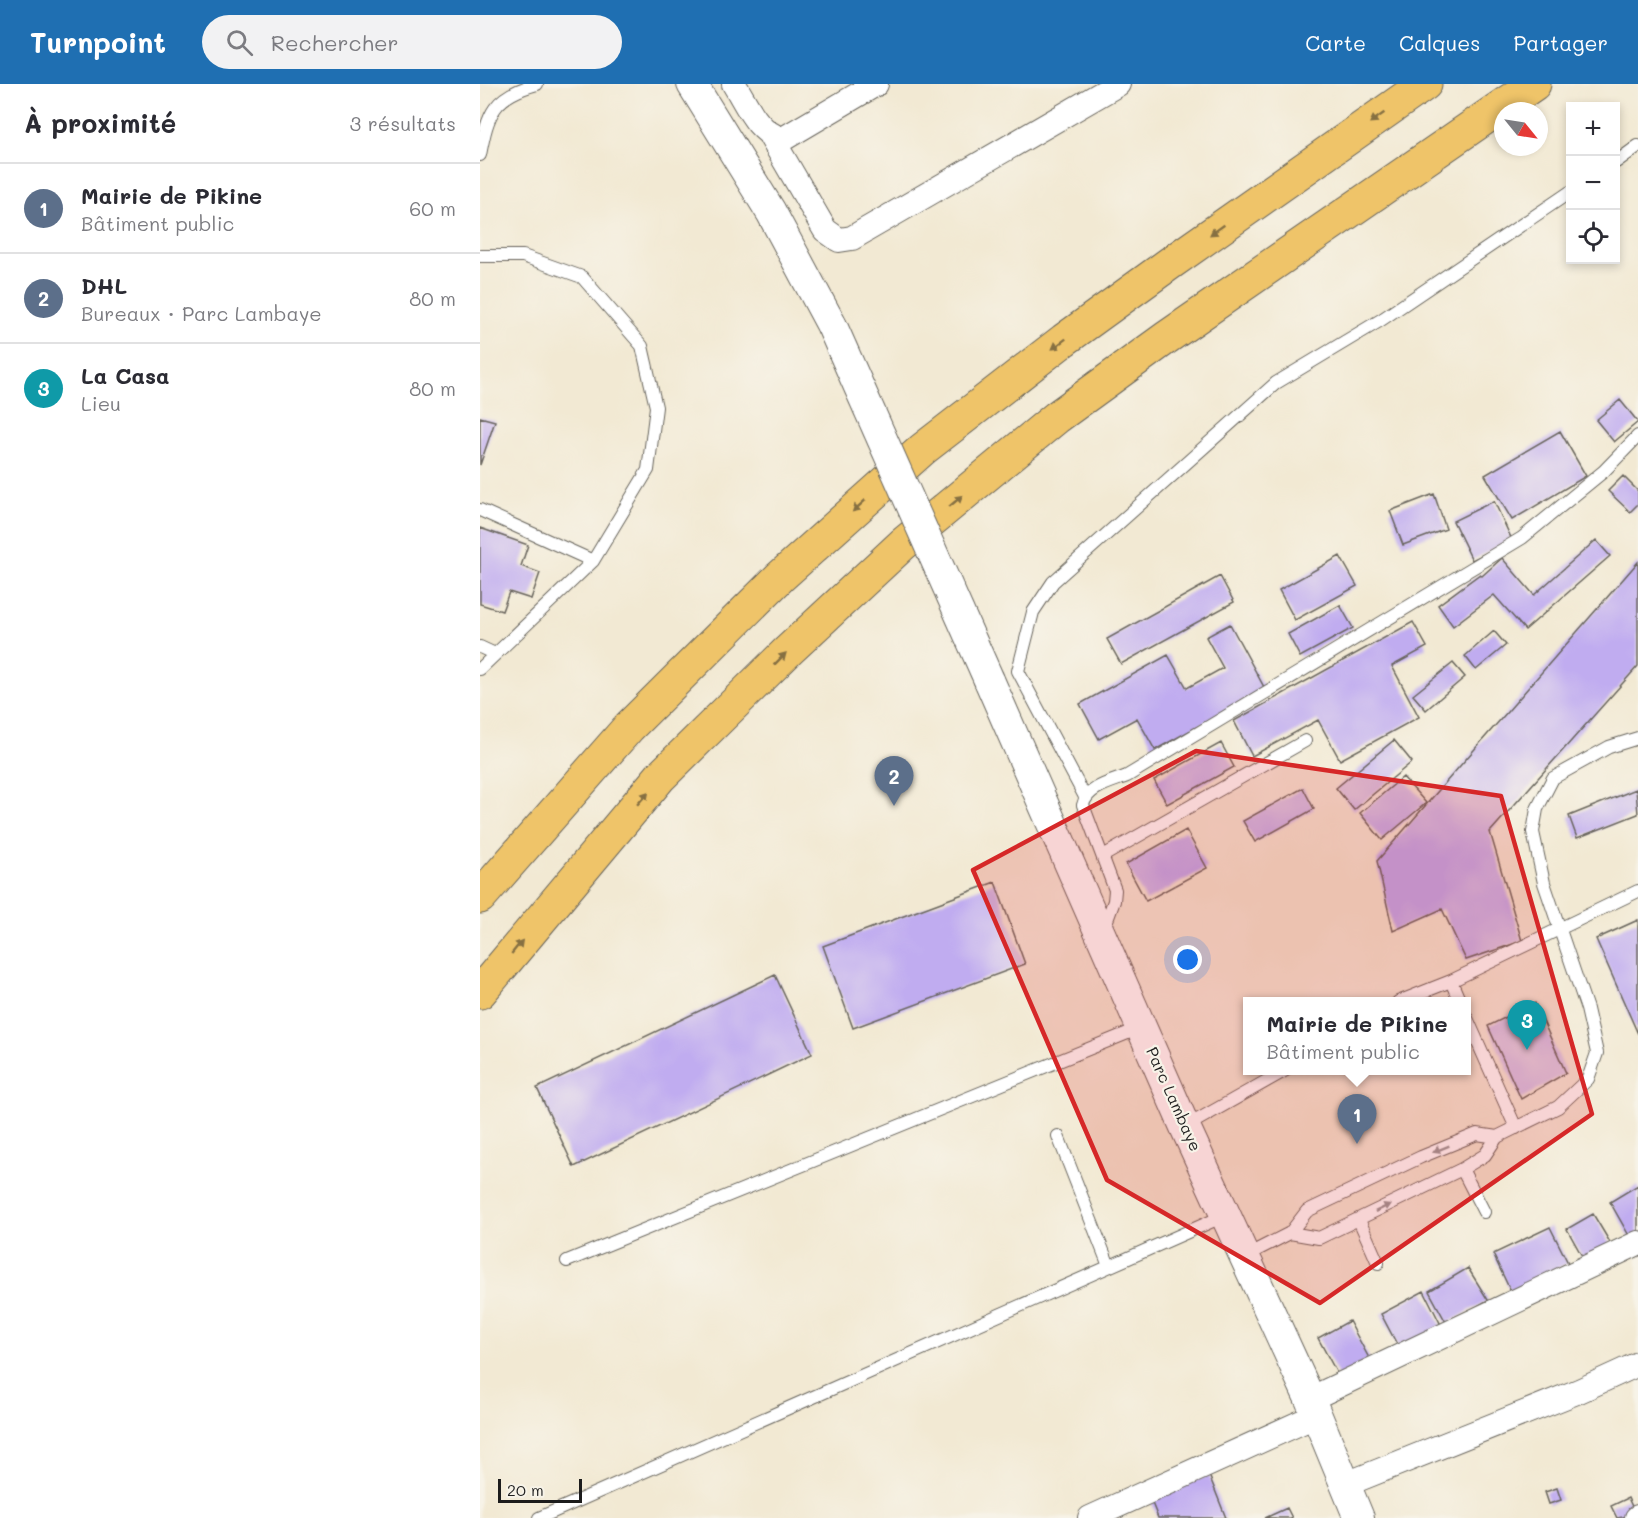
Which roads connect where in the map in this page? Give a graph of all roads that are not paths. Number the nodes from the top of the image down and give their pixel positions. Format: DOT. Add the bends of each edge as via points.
graph roads {
  1 [pos="537,84"];
  2 [pos="692,84"];
  3 [pos="735,84"];
  4 [pos="876,84"];
  5 [pos="1118,84"];
  6 [pos="1425,84"];
  7 [pos="1534,84"];
  8 [pos="771,137"];
  9 [pos="1638,146"];
  10 [pos="480,155"];
  11 [pos="1620,159"];
  12 [pos="1566,195"];
  13 [pos="480,256"];
  14 [pos="1638,436"];
  15 [pos="480,510"];
  16 [pos="593,561"];
  17 [pos="480,647"];
  18 [pos="495,654"];
  19 [pos="480,669"];
  20 [pos="1638,738"];
  21 [pos="1305,741"];
  22 [pos="1085,797"];
  23 [pos="1103,856"];
  24 [pos="1638,891"];
  25 [pos="480,897"];
  26 [pos="1560,929"];
  27 [pos="1101,936"];
  28 [pos="1451,981"];
  29 [pos="480,992"];
  30 [pos="1411,997"];
  31 [pos="1458,997"];
  32 [pos="1471,1025"];
  33 [pos="1142,1027"];
  34 [pos="1279,1075"];
  35 [pos="1185,1128"];
  36 [pos="1516,1128"];
  37 [pos="1058,1136"];
  38 [pos="1497,1137"];
  39 [pos="1462,1170"];
  40 [pos="1484,1212"];
  41 [pos="1227,1214"];
  42 [pos="1359,1220"];
  43 [pos="1290,1233"];
  44 [pos="1638,1243"];
  45 [pos="1245,1256"];
  46 [pos="567,1261"];
  47 [pos="1378,1263"];
  48 [pos="1108,1266"];
  49 [pos="1638,1364"];
  50 [pos="1313,1407"];
  51 [pos="1344,1485"];
  52 [pos="1136,1508"];
  53 [pos="539,1518"];
  54 [pos="1090,1518"];
  55 [pos="1359,1518"];
  1 -- 10 [label="lane" via="513,90 493,110"];
  2 -- 27 [label="street, Parc Lambaye, bridge" via="771,212 832,326"];
  3 -- 8 [label="street"];
  4 -- 8 [label="street" via="783,139"];
  5 -- 8 [label="street" via="852,238 839,240 825,230"];
  6 -- 25 [label="highway, one-way" via="1064,340 922,449 780,577 629,727"];
  29 -- 7 [label="highway, one-way" via="660,777 903,544 1057,417"];
  9 -- 11 [label="lane"];
  12 -- 22 [label="lane" via="1381,320 1276,383 1053,582 1033,612 1018,671"];
  13 -- 16 [label="lane" via="523,256 582,277 642,346 656,407 648,470"];
  14 -- 22 [label="lane" via="1605,471 1522,538 1127,776 1090,791"];
  15 -- 16 [label="lane"];
  16 -- 18 [label="lane"];
  17 -- 18 [label="lane"];
  18 -- 19 [label="lane"];
  20 -- 26 [label="lane" via="1609,747 1553,778 1537,809 1533,832 1544,883"];
  21 -- 23 [label="lane"];
  22 -- 23 [label="lane" via="1083,805"];
  23 -- 27 [label="lane" via="1115,890"];
  24 -- 26 [label="lane"];
  26 -- 28 [label="lane"];
  26 -- 36 [label="lane" via="1597,1053 1588,1079 1575,1092 1558,1107"];
  27 -- 33 [label="street, Parc Lambaye"];
  28 -- 30 [label="lane"];
  28 -- 31 [label="lane"];
  32 -- 36 [label="lane"];
  33 -- 35 [label="street, Parc Lambaye"];
  33 -- 46 [label="lane"];
  34 -- 35 [label="lane"];
  35 -- 41 [label="street, Parc Lambaye"];
  36 -- 38 [label="lane"];
  37 -- 48 [label="lane"];
  38 -- 39 [label="lane" via="1485,1155"];
  38 -- 43 [label="lane, one-way" via="1477,1134 1347,1191 1307,1211"];
  39 -- 40 [label="lane"];
  42 -- 39 [label="lane, one-way"];
  41 -- 45 [label="street, Parc Lambaye"];
  41 -- 48 [label="lane"];
  42 -- 43 [label="lane" via="1319,1238"];
  42 -- 47 [label="lane"];
  43 -- 45 [label="lane"];
  44 -- 50 [label="street"];
  45 -- 50 [label="street, Parc Lambaye"];
  48 -- 53 [label="lane"];
  49 -- 51 [label="street"];
  50 -- 51 [label="street, Parc Lambaye"];
  50 -- 52 [label="street"];
  51 -- 55 [label="street, Parc Lambaye"];
  52 -- 54 [label="street"];
}
